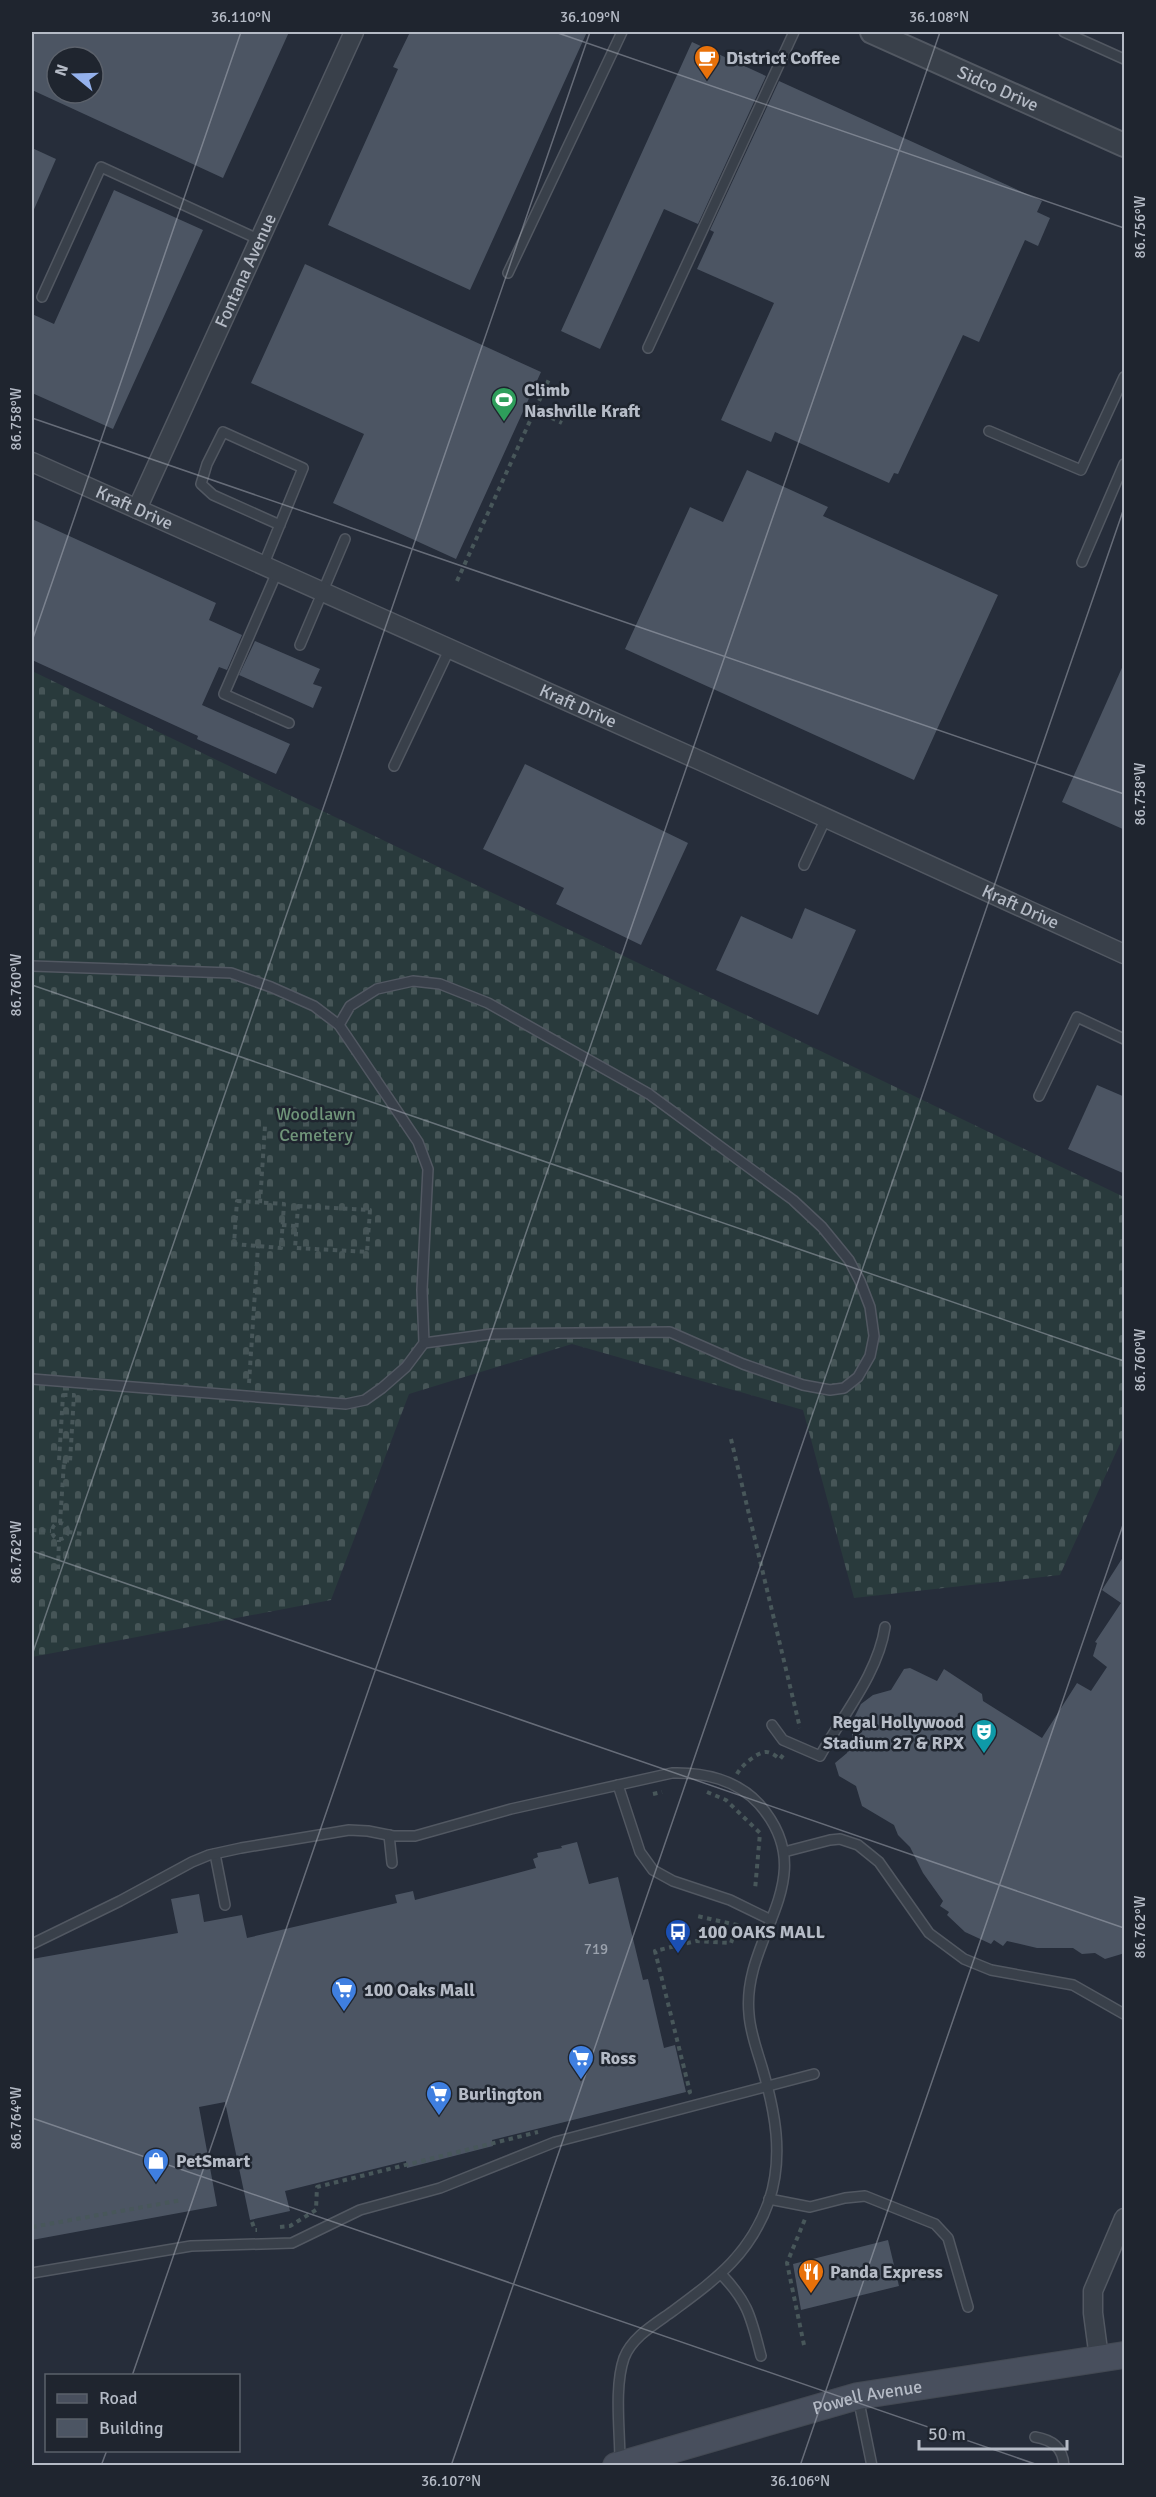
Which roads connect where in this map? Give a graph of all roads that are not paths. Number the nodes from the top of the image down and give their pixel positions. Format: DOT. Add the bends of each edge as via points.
graph roads {
  1 [pos="354,32"];
  2 [pos="622,32"];
  3 [pos="794,32"];
  4 [pos="875,32"];
  5 [pos="1064,32"];
  6 [pos="1125,59"];
  7 [pos="1125,145"];
  8 [pos="260,240"];
  9 [pos="508,273"];
  10 [pos="42,297"];
  11 [pos="648,348"];
  12 [pos="1125,377"];
  13 [pos="989,431"];
  14 [pos="32,462"];
  15 [pos="1125,464"];
  16 [pos="137,509"];
  17 [pos="280,525"];
  18 [pos="345,539"];
  19 [pos="1083,562"];
  20 [pos="270,569"];
  21 [pos="322,592"];
  22 [pos="300,645"];
  23 [pos="449,650"];
  24 [pos="289,723"];
  25 [pos="394,766"];
  26 [pos="826,818"];
  27 [pos="804,865"];
  28 [pos="1125,954"];
  29 [pos="32,966"];
  30 [pos="339,1025"];
  31 [pos="1125,1039"];
  32 [pos="1039,1096"];
  33 [pos="424,1343"];
  34 [pos="32,1379"];
  35 [pos="885,1627"];
  36 [pos="771,1725"];
  37 [pos="618,1785"];
  38 [pos="389,1835"];
  39 [pos="784,1852"];
  40 [pos="215,1854"];
  41 [pos="392,1863"];
  42 [pos="225,1905"];
  43 [pos="771,1920"];
  44 [pos="32,1944"];
  45 [pos="1125,2014"];
  46 [pos="814,2074"];
  47 [pos="768,2086"];
  48 [pos="769,2199"];
  49 [pos="1125,2218"];
  50 [pos="32,2273"];
  51 [pos="721,2274"];
  52 [pos="968,2307"];
  53 [pos="1125,2355"];
  54 [pos="761,2356"];
  55 [pos="1100,2358"];
  56 [pos="858,2396"];
  57 [pos="1035,2437"];
  58 [pos="619,2465"];
  59 [pos="872,2466"];
  60 [pos="1064,2466"];
  1 -- 8 [label="street, Fontana Avenue"];
  2 -- 9 [label="lane"];
  3 -- 11 [label="lane"];
  4 -- 7 [label="street, Sidco Drive"];
  5 -- 6 [label="lane"];
  8 -- 10 [label="lane" via="101,167"];
  8 -- 16 [label="street, Fontana Avenue"];
  12 -- 13 [label="lane" via="1081,470"];
  14 -- 16 [label="street, Kraft Drive"];
  15 -- 19 [label="lane"];
  16 -- 20 [label="street, Kraft Drive"];
  17 -- 17 [label="lane" via="303,468 223,432 201,484 213,495"];
  17 -- 20 [label="lane"];
  18 -- 21 [label="lane"];
  20 -- 21 [label="street, Kraft Drive"];
  20 -- 24 [label="lane" via="224,694"];
  21 -- 22 [label="lane"];
  21 -- 23 [label="street, Kraft Drive"];
  23 -- 25 [label="lane"];
  23 -- 26 [label="street, Kraft Drive"];
  26 -- 27 [label="lane"];
  26 -- 28 [label="street, Kraft Drive"];
  29 -- 30 [label="lane" via="231,974 314,1006"];
  30 -- 33 [label="lane" via="417,1142 428,1169 422,1290"];
  30 -- 33 [label="lane" via="350,1006 376,989 413,981 440,984 488,1003 649,1094 793,1200 822,1227 849,1260 860,1281 870,1307 874,1336 870,1356 858,1377 844,1388 830,1390 780,1377 664,1331 491,1334"];
  31 -- 32 [label="lane" via="1077,1017"];
  33 -- 34 [label="lane" via="406,1367 365,1400 346,1404"];
  35 -- 36 [label="lane" via="872,1666 820,1756 791,1744"];
  37 -- 38 [label="lane" via="415,1836"];
  37 -- 39 [label="lane" via="682,1773 723,1780 742,1790 763,1809"];
  37 -- 43 [label="lane" via="640,1852 653,1870"];
  38 -- 40 [label="lane" via="349,1830"];
  38 -- 41 [label="lane"];
  39 -- 43 [label="lane" via="783,1882"];
  39 -- 45 [label="lane" via="840,1839 858,1845 879,1862 929,1933 964,1959 991,1970 1073,1985"];
  40 -- 42 [label="lane"];
  40 -- 44 [label="lane"];
  43 -- 47 [label="lane" via="748,2000 752,2031"];
  46 -- 47 [label="lane"];
  47 -- 48 [label="lane" via="777,2144"];
  47 -- 50 [label="lane" via="555,2142 440,2188 360,2210 292,2243 191,2246"];
  48 -- 51 [label="lane" via="746,2247"];
  48 -- 52 [label="lane" via="810,2207 865,2196 935,2224 948,2238"];
  49 -- 55 [label="street" via="1093,2291"];
  51 -- 54 [label="lane" via="749,2311"];
  51 -- 58 [label="lane" via="641,2335 628,2350 620,2386"];
  53 -- 55 [label="main road, Powell Avenue"];
  55 -- 56 [label="main road, Powell Avenue"];
  56 -- 58 [label="main road, Powell Avenue"];
  56 -- 59 [label="lane"];
  57 -- 60 [label="lane" via="1058,2446"];
}
